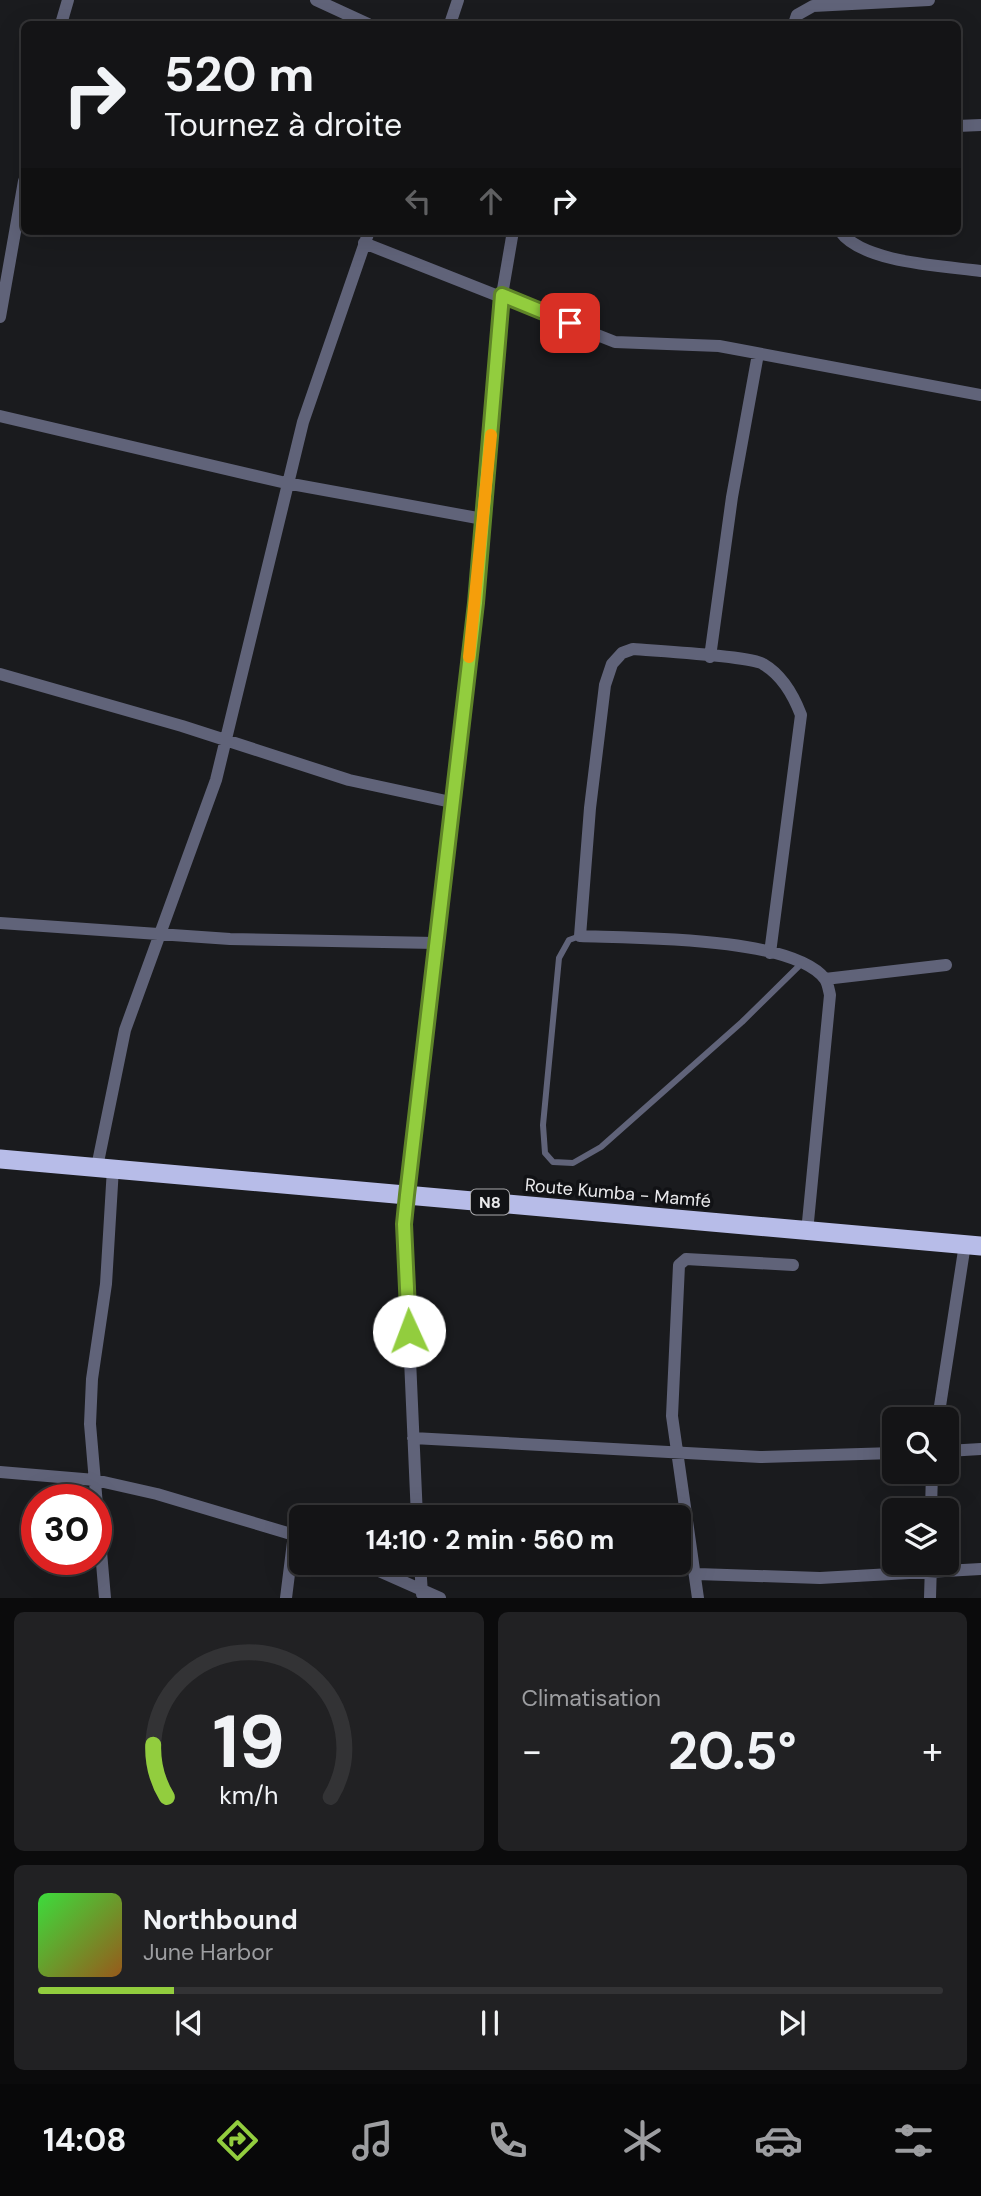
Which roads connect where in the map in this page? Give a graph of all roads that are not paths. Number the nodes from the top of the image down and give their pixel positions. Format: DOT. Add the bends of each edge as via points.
graph roads {
  1 [pos="68,0"];
  2 [pos="316,0"];
  3 [pos="458,0"];
  4 [pos="929,0"];
  5 [pos="62,21"];
  6 [pos="362,21"];
  7 [pos="451,21"];
  8 [pos="795,21"];
  9 [pos="981,125"];
  10 [pos="961,126"];
  11 [pos="21,198"];
  12 [pos="512,235"];
  13 [pos="845,235"];
  14 [pos="366,237"];
  15 [pos="981,271"];
  16 [pos="502,295"];
  17 [pos="0,317"];
  18 [pos="758,354"];
  19 [pos="981,395"];
  20 [pos="0,416"];
  21 [pos="286,483"];
  22 [pos="484,519"];
  23 [pos="710,657"];
  24 [pos="0,674"];
  25 [pos="226,740"];
  26 [pos="451,802"];
  27 [pos="0,923"];
  28 [pos="161,932"];
  29 [pos="580,936"];
  30 [pos="435,943"];
  31 [pos="770,953"];
  32 [pos="802,963"];
  33 [pos="946,965"];
  34 [pos="825,979"];
  35 [pos="0,1159"];
  36 [pos="105,1168"];
  37 [pos="407,1195"];
  38 [pos="807,1231"];
  39 [pos="973,1245"];
  40 [pos="793,1265"];
  41 [pos="939,1407"];
  42 [pos="413,1438"];
  43 [pos="981,1450"];
  44 [pos="959,1451"];
  45 [pos="679,1453"];
  46 [pos="882,1453"];
  47 [pos="0,1472"];
  48 [pos="95,1480"];
  49 [pos="416,1505"];
  50 [pos="289,1533"];
  51 [pos="959,1568"];
  52 [pos="981,1569"];
  53 [pos="882,1572"];
  54 [pos="696,1574"];
  55 [pos="290,1575"];
  56 [pos="385,1575"];
  57 [pos="421,1575"];
  58 [pos="931,1575"];
  59 [pos="422,1594"];
  60 [pos="105,1598"];
  61 [pos="286,1598"];
  62 [pos="440,1598"];
  63 [pos="698,1598"];
  64 [pos="930,1598"];
  1 -- 5 [label="street"];
  2 -- 6 [label="street"];
  3 -- 7 [label="street"];
  4 -- 8 [label="street" via="813,6"];
  9 -- 10 [label="street"];
  11 -- 17 [label="street"];
  12 -- 16 [label="street"];
  13 -- 15 [label="street" via="862,250"];
  14 -- 16 [label="street"];
  14 -- 21 [label="street"];
  16 -- 18 [label="street" via="615,342 719,346"];
  16 -- 22 [label="street"];
  18 -- 19 [label="street"];
  18 -- 23 [label="street"];
  20 -- 21 [label="street"];
  21 -- 22 [label="street"];
  21 -- 25 [label="street"];
  22 -- 26 [label="street"];
  23 -- 29 [label="street" via="633,649 612,664 604,685"];
  23 -- 31 [label="street" via="760,662 794,696 801,715"];
  24 -- 25 [label="street"];
  25 -- 26 [label="street" via="349,780"];
  25 -- 28 [label="street"];
  26 -- 30 [label="street"];
  27 -- 28 [label="street"];
  28 -- 30 [label="street" via="230,939"];
  28 -- 36 [label="street" via="125,1030"];
  29 -- 31 [label="street" via="706,941"];
  29 -- 32 [label="lane" via="569,940 559,958 543,1125 545,1153 553,1162 573,1163 601,1147"];
  30 -- 37 [label="street"];
  31 -- 32 [label="street"];
  32 -- 34 [label="street"];
  33 -- 34 [label="street"];
  34 -- 38 [label="street" via="830,995"];
  35 -- 36 [label="highway, Route Kumba - Mamfé / N8"];
  36 -- 37 [label="highway, Route Kumba - Mamfé / N8"];
  36 -- 48 [label="street" via="106,1284 90,1424"];
  37 -- 38 [label="highway, Route Kumba - Mamfé / N8"];
  37 -- 42 [label="street" via="404,1224"];
  38 -- 39 [label="highway, Route Kumba - Mamfé / N8"];
  39 -- 41 [label="street"];
  40 -- 45 [label="street" via="681,1261 673,1416"];
  42 -- 45 [label="street"];
  42 -- 49 [label="street"];
  43 -- 44 [label="street"];
  45 -- 46 [label="street" via="760,1457"];
  45 -- 54 [label="street"];
  47 -- 48 [label="street"];
  48 -- 50 [label="street"];
  48 -- 60 [label="street"];
  51 -- 52 [label="street"];
  53 -- 54 [label="street" via="820,1578"];
  54 -- 63 [label="street"];
  55 -- 61 [label="street"];
  56 -- 59 [label="street"];
  57 -- 59 [label="street"];
  58 -- 64 [label="street"];
  59 -- 62 [label="street"];
}
